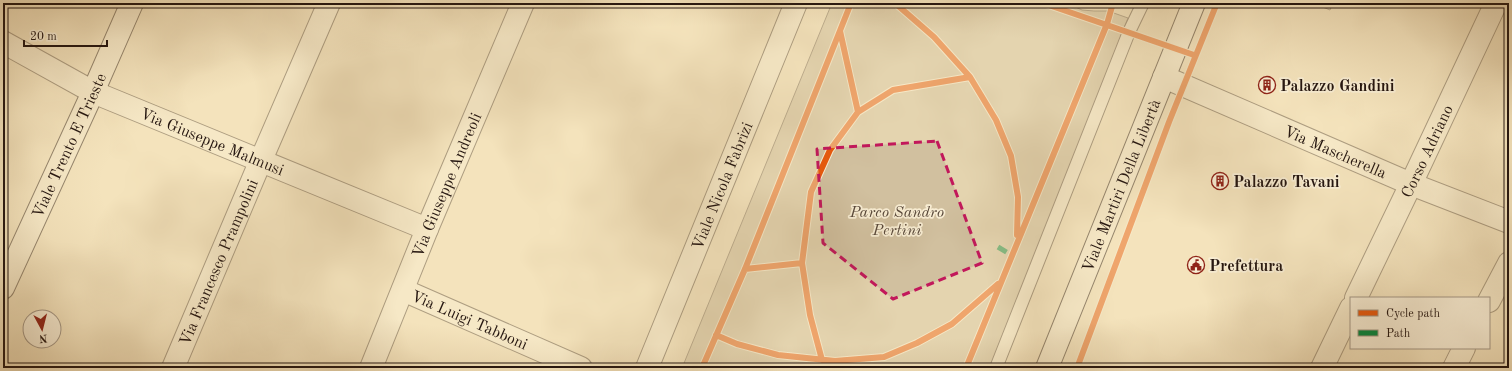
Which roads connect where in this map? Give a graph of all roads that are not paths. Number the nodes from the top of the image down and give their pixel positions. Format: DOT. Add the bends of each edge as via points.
graph roads {
  1 [pos="132,3"];
  2 [pos="329,3"];
  3 [pos="523,3"];
  4 [pos="796,3"];
  5 [pos="1143,3"];
  6 [pos="1194,3"];
  7 [pos="1496,3"];
  8 [pos="3,42"];
  9 [pos="1164,77"];
  10 [pos="93,92"];
  11 [pos="261,160"];
  12 [pos="1412,184"];
  13 [pos="1509,222"];
  14 [pos="427,229"];
  15 [pos="1509,263"];
  16 [pos="3,288"];
  17 [pos="403,290"];
  18 [pos="1356,297"];
  19 [pos="1490,299"];
  20 [pos="1350,310"];
  21 [pos="1464,349"];
  22 [pos="173,368"];
  23 [pos="371,368"];
  24 [pos="580,368"];
  25 [pos="647,368"];
  26 [pos="996,368"];
  27 [pos="1047,368"];
  28 [pos="1322,368"];
  29 [pos="1454,368"];
  1 -- 10 [label="street, Viale Trento E Trieste"];
  2 -- 11 [label="street, Via Francesco Prampolini"];
  3 -- 14 [label="street, Via Giuseppe Andreoli"];
  4 -- 25 [label="street, Viale Nicola Fabrizi"];
  5 -- 26 [label="lane" via="1128,32"];
  6 -- 9 [label="street, Viale Martiri Della Libertà"];
  7 -- 12 [label="street, Corso Adriano"];
  8 -- 10 [label="street, Via Giuseppe Malmusi"];
  9 -- 12 [label="street, Via Mascherella"];
  9 -- 27 [label="street, Viale Martiri Della Libertà"];
  10 -- 11 [label="street, Via Giuseppe Malmusi"];
  10 -- 16 [label="street, Viale Trento E Trieste"];
  11 -- 14 [label="street, Via Giuseppe Malmusi"];
  11 -- 22 [label="street, Via Francesco Prampolini"];
  12 -- 13 [label="street, Via Mascherella"];
  12 -- 18 [label="street, Corso Adriano"];
  14 -- 17 [label="street, Via Giuseppe Andreoli"];
  15 -- 19 [label="street"];
  17 -- 23 [label="street, Via Giuseppe Andreoli"];
  17 -- 24 [label="street, Via Luigi Tabboni"];
  20 -- 28 [label="street"];
  21 -- 29 [label="street"];
}
